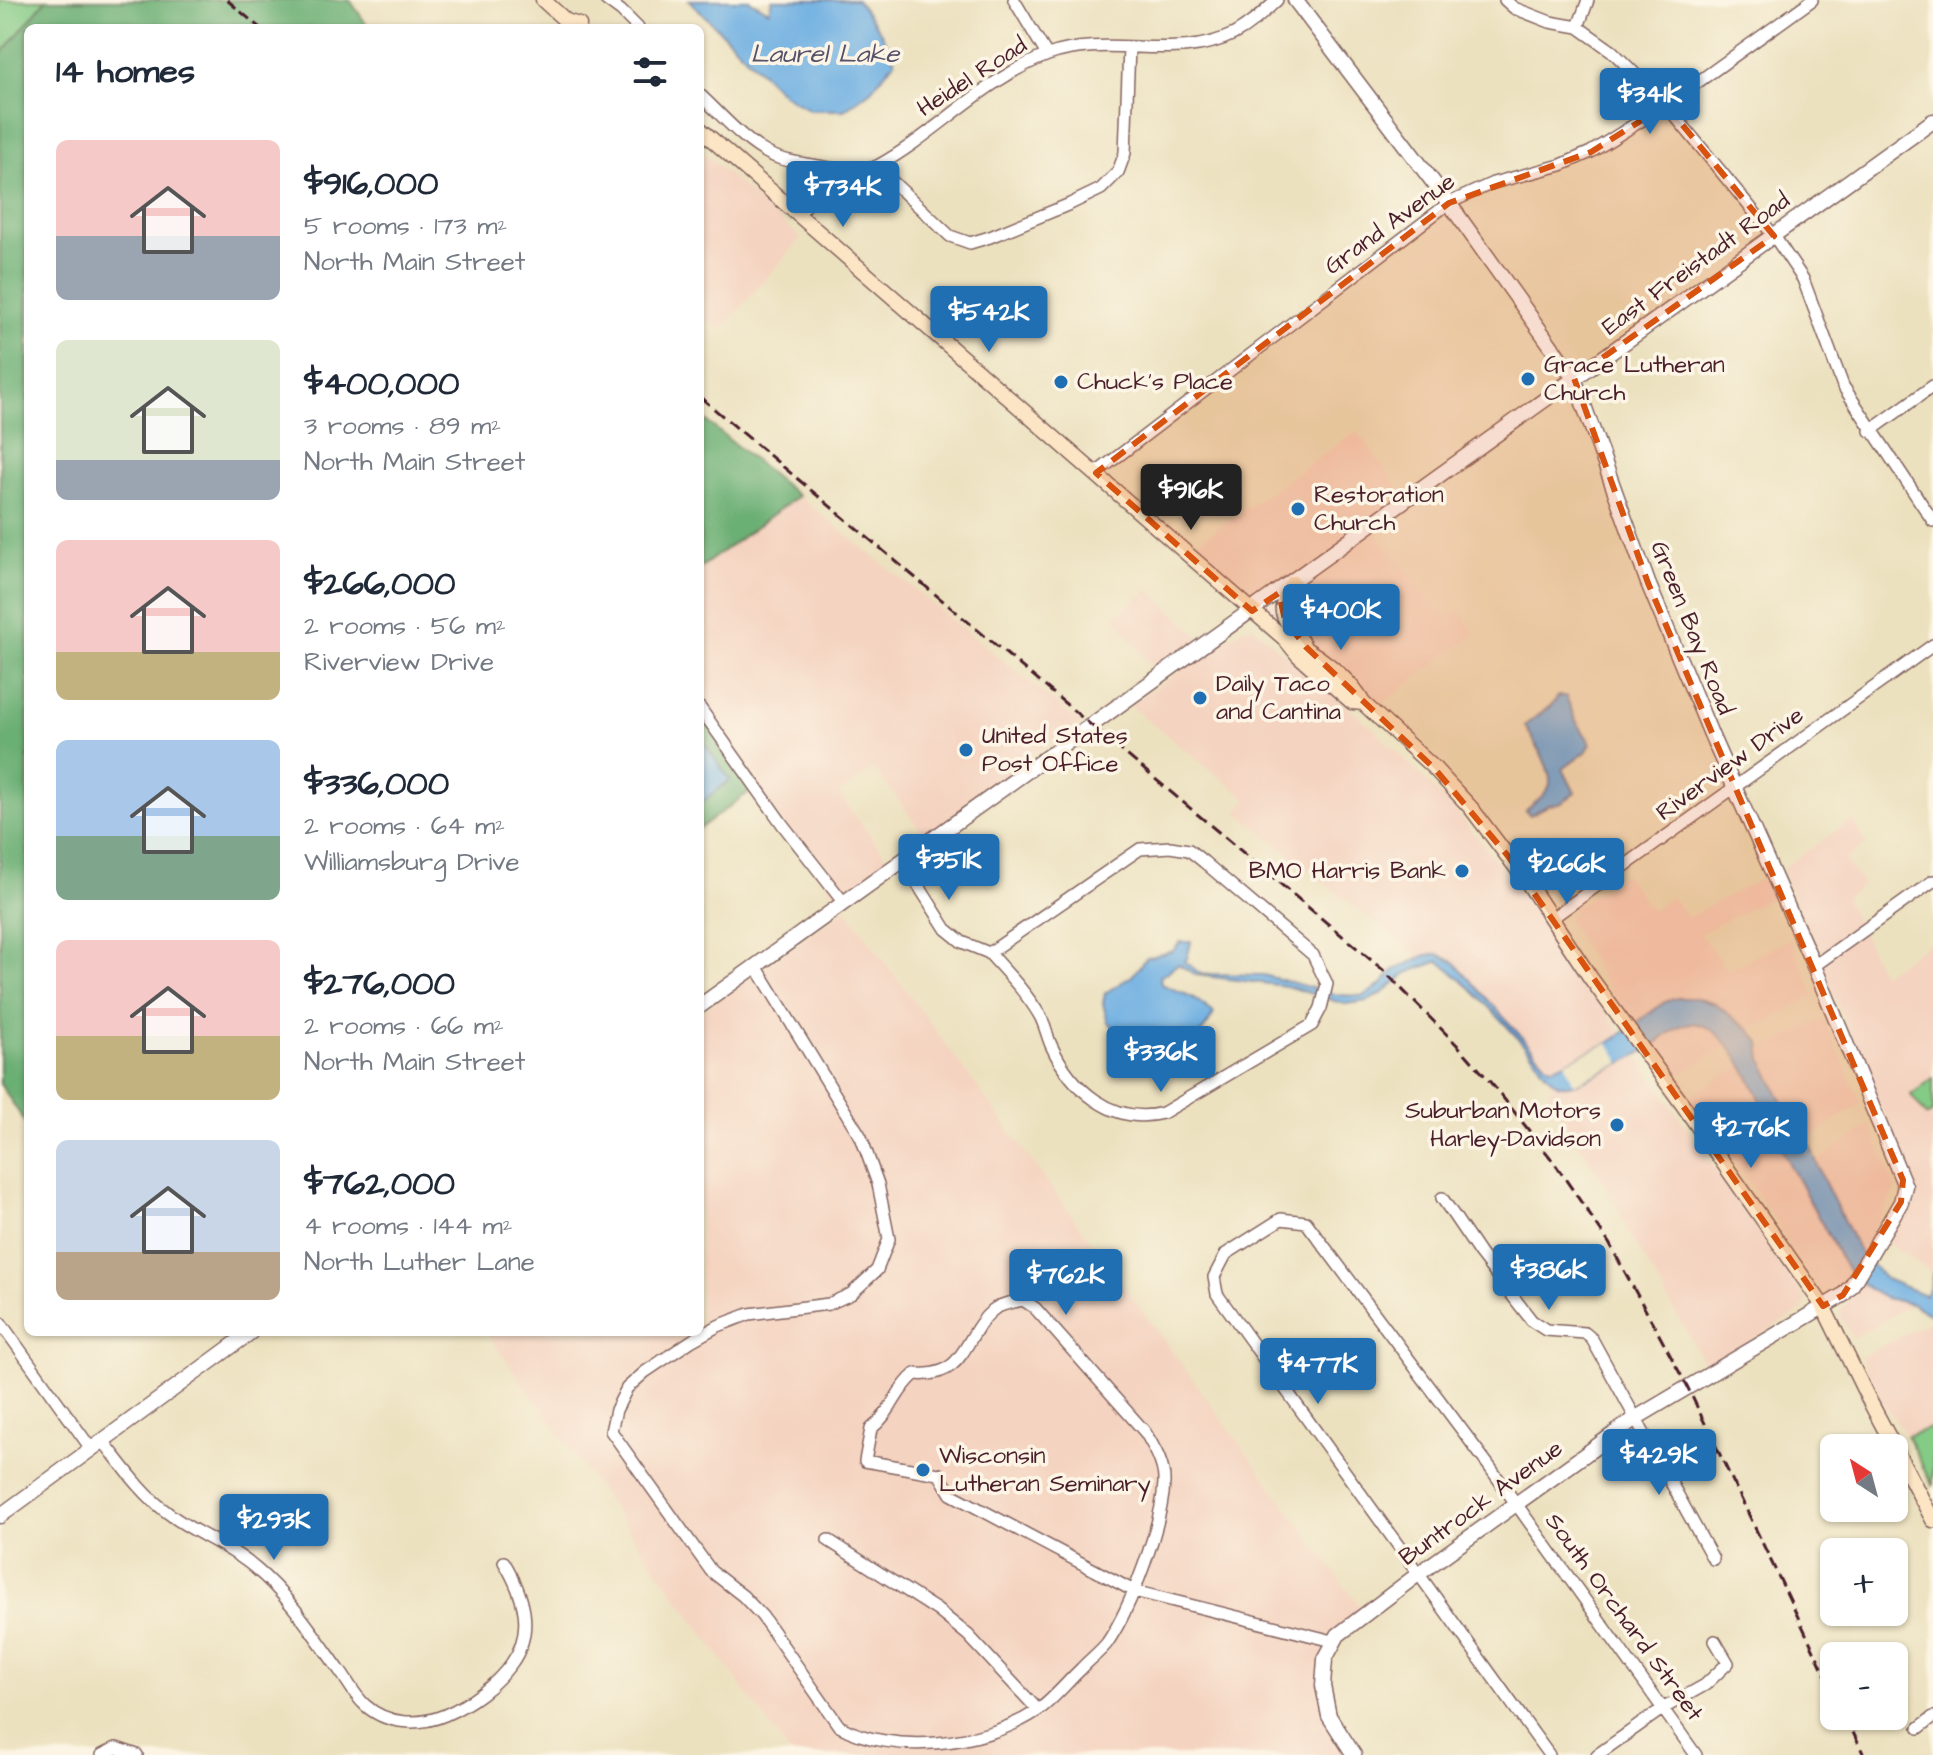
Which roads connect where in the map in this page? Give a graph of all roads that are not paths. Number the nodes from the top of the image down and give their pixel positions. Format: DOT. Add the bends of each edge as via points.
graph roads {
  1 [pos="543,0"];
  2 [pos="557,0"];
  3 [pos="606,0"];
  4 [pos="1014,0"];
  5 [pos="1277,0"];
  6 [pos="1295,0"];
  7 [pos="1505,0"];
  8 [pos="1588,0"];
  9 [pos="1812,0"];
  10 [pos="575,24"];
  11 [pos="579,24"];
  12 [pos="634,24"];
  13 [pos="1578,27"];
  14 [pos="1129,47"];
  15 [pos="1047,55"];
  16 [pos="704,99"];
  17 [pos="1666,105"];
  18 [pos="1933,121"];
  19 [pos="704,132"];
  20 [pos="877,167"];
  21 [pos="850,173"];
  22 [pos="1449,203"];
  23 [pos="798,214"];
  24 [pos="1774,236"];
  25 [pos="1574,378"];
  26 [pos="1933,386"];
  27 [pos="1870,431"];
  28 [pos="1096,473"];
  29 [pos="1933,521"];
  30 [pos="1293,583"];
  31 [pos="1252,611"];
  32 [pos="1285,639"];
  33 [pos="1933,645"];
  34 [pos="1306,647"];
  35 [pos="1363,703"];
  36 [pos="704,714"];
  37 [pos="1735,788"];
  38 [pos="903,861"];
  39 [pos="1933,881"];
  40 [pos="844,903"];
  41 [pos="1552,918"];
  42 [pos="989,953"];
  43 [pos="756,966"];
  44 [pos="1814,966"];
  45 [pos="704,1003"];
  46 [pos="1442,1198"];
  47 [pos="1823,1306"];
  48 [pos="0,1322"];
  49 [pos="704,1335"];
  50 [pos="246,1336"];
  51 [pos="701,1336"];
  52 [pos="1636,1418"];
  53 [pos="98,1445"];
  54 [pos="1516,1505"];
  55 [pos="0,1516"];
  56 [pos="1933,1520"];
  57 [pos="828,1540"];
  58 [pos="1713,1559"];
  59 [pos="504,1562"];
  60 [pos="1417,1575"];
  61 [pos="1134,1591"];
  62 [pos="1333,1641"];
  63 [pos="1715,1641"];
  64 [pos="1662,1709"];
  65 [pos="1038,1710"];
  66 [pos="1933,1717"];
  67 [pos="1919,1728"];
  68 [pos="102,1755"];
  69 [pos="137,1755"];
  70 [pos="1354,1755"];
  71 [pos="1549,1755"];
  72 [pos="1597,1755"];
  73 [pos="1696,1755"];
  1 -- 10 [label="main road"];
  2 -- 11 [label="main road"];
  3 -- 12 [label="street"];
  4 -- 15 [label="street"];
  5 -- 14 [label="street, Heidel Road" via="1253,22 1215,41 1175,48"];
  6 -- 22 [label="street, Green Bay Road"];
  7 -- 13 [label="street" via="1550,22"];
  8 -- 13 [label="street"];
  9 -- 17 [label="street, Grand Avenue"];
  13 -- 17 [label="street" via="1612,51"];
  14 -- 15 [label="street, Heidel Road" via="1100,45"];
  14 -- 20 [label="street" via="1125,153 1118,172 1101,189 1070,204 970,243 950,236"];
  15 -- 20 [label="street, Heidel Road" via="989,88"];
  16 -- 21 [label="street" via="772,156"];
  17 -- 22 [label="street, Grand Avenue" via="1591,152"];
  17 -- 24 [label="street"];
  18 -- 24 [label="street, East Freistadt Road"];
  19 -- 23 [label="main road"];
  20 -- 21 [label="street, Heidel Road"];
  21 -- 23 [label="street, Heidel Road" via="826,186"];
  22 -- 25 [label="street, Green Bay Road"];
  22 -- 28 [label="street, Grand Avenue"];
  23 -- 28 [label="main road"];
  24 -- 25 [label="street, East Freistadt Road"];
  24 -- 27 [label="street" via="1803,279 1843,386"];
  25 -- 30 [label="street, East Freistadt Road"];
  25 -- 37 [label="street, Green Bay Road" via="1648,583"];
  26 -- 27 [label="street"];
  27 -- 29 [label="street"];
  28 -- 31 [label="main road"];
  30 -- 31 [label="street, East Freistadt Road"];
  30 -- 34 [label="main road" via="1282,601 1283,616"];
  31 -- 32 [label="main road"];
  31 -- 38 [label="street, East Freistadt Road"];
  32 -- 34 [label="main road"];
  32 -- 35 [label="main road" via="1352,702"];
  33 -- 37 [label="street, Riverview Drive"];
  34 -- 35 [label="main road" via="1357,691"];
  35 -- 41 [label="main road" via="1471,808"];
  36 -- 40 [label="street"];
  37 -- 41 [label="street, Riverview Drive"];
  37 -- 44 [label="street, Green Bay Road"];
  38 -- 40 [label="street, East Freistadt Road"];
  38 -- 42 [label="street" via="946,929"];
  39 -- 44 [label="street"];
  40 -- 43 [label="street, East Freistadt Road"];
  41 -- 47 [label="main road"];
  42 -- 42 [label="street" via="1029,999 1062,1065 1101,1104 1122,1115 1163,1113 1312,1025 1324,995 1323,972 1313,955 1189,850 1170,847 1140,849"];
  43 -- 45 [label="street, East Freistadt Road"];
  43 -- 49 [label="street" via="861,1137 889,1239 877,1270 851,1294 829,1304 739,1318"];
  44 -- 47 [label="street, Green Bay Road" via="1905,1186 1856,1278 1843,1295"];
  46 -- 52 [label="street" via="1532,1321 1546,1330 1585,1333 1592,1339"];
  47 -- 52 [label="street, Buntrock Avenue"];
  47 -- 56 [label="main road"];
  48 -- 53 [label="street"];
  50 -- 53 [label="street"];
  51 -- 65 [label="street" via="627,1388 611,1431 711,1571 762,1616 821,1704 854,1741 895,1753 932,1751 979,1740"];
  52 -- 54 [label="street, Buntrock Avenue"];
  52 -- 58 [label="street"];
  53 -- 55 [label="street"];
  53 -- 59 [label="street" via="169,1514 260,1573 294,1609 365,1704 391,1719 434,1720 461,1708 516,1657 525,1620 518,1586"];
  54 -- 60 [label="street, Buntrock Avenue"];
  54 -- 60 [label="street, South Orchard Street" via="1306,1222 1281,1219 1226,1254 1214,1277 1217,1294"];
  54 -- 64 [label="street, South Orchard Street"];
  57 -- 65 [label="street" via="968,1635"];
  60 -- 62 [label="street, Buntrock Avenue"];
  60 -- 71 [label="street, South Orchard Street"];
  61 -- 61 [label="street" via="951,1494 939,1474 865,1461 871,1429 886,1417 905,1382 915,1374 953,1365 994,1309 1023,1300 1035,1308 1156,1451 1164,1482"];
  61 -- 62 [label="street"];
  61 -- 65 [label="street" via="1106,1644"];
  62 -- 70 [label="street" via="1323,1672 1325,1700"];
  63 -- 64 [label="street" via="1728,1663 1705,1685"];
  64 -- 72 [label="street"];
  64 -- 73 [label="street, South Orchard Street"];
  66 -- 67 [label="street"];
  68 -- 69 [label="street" via="116,1748"];
}
